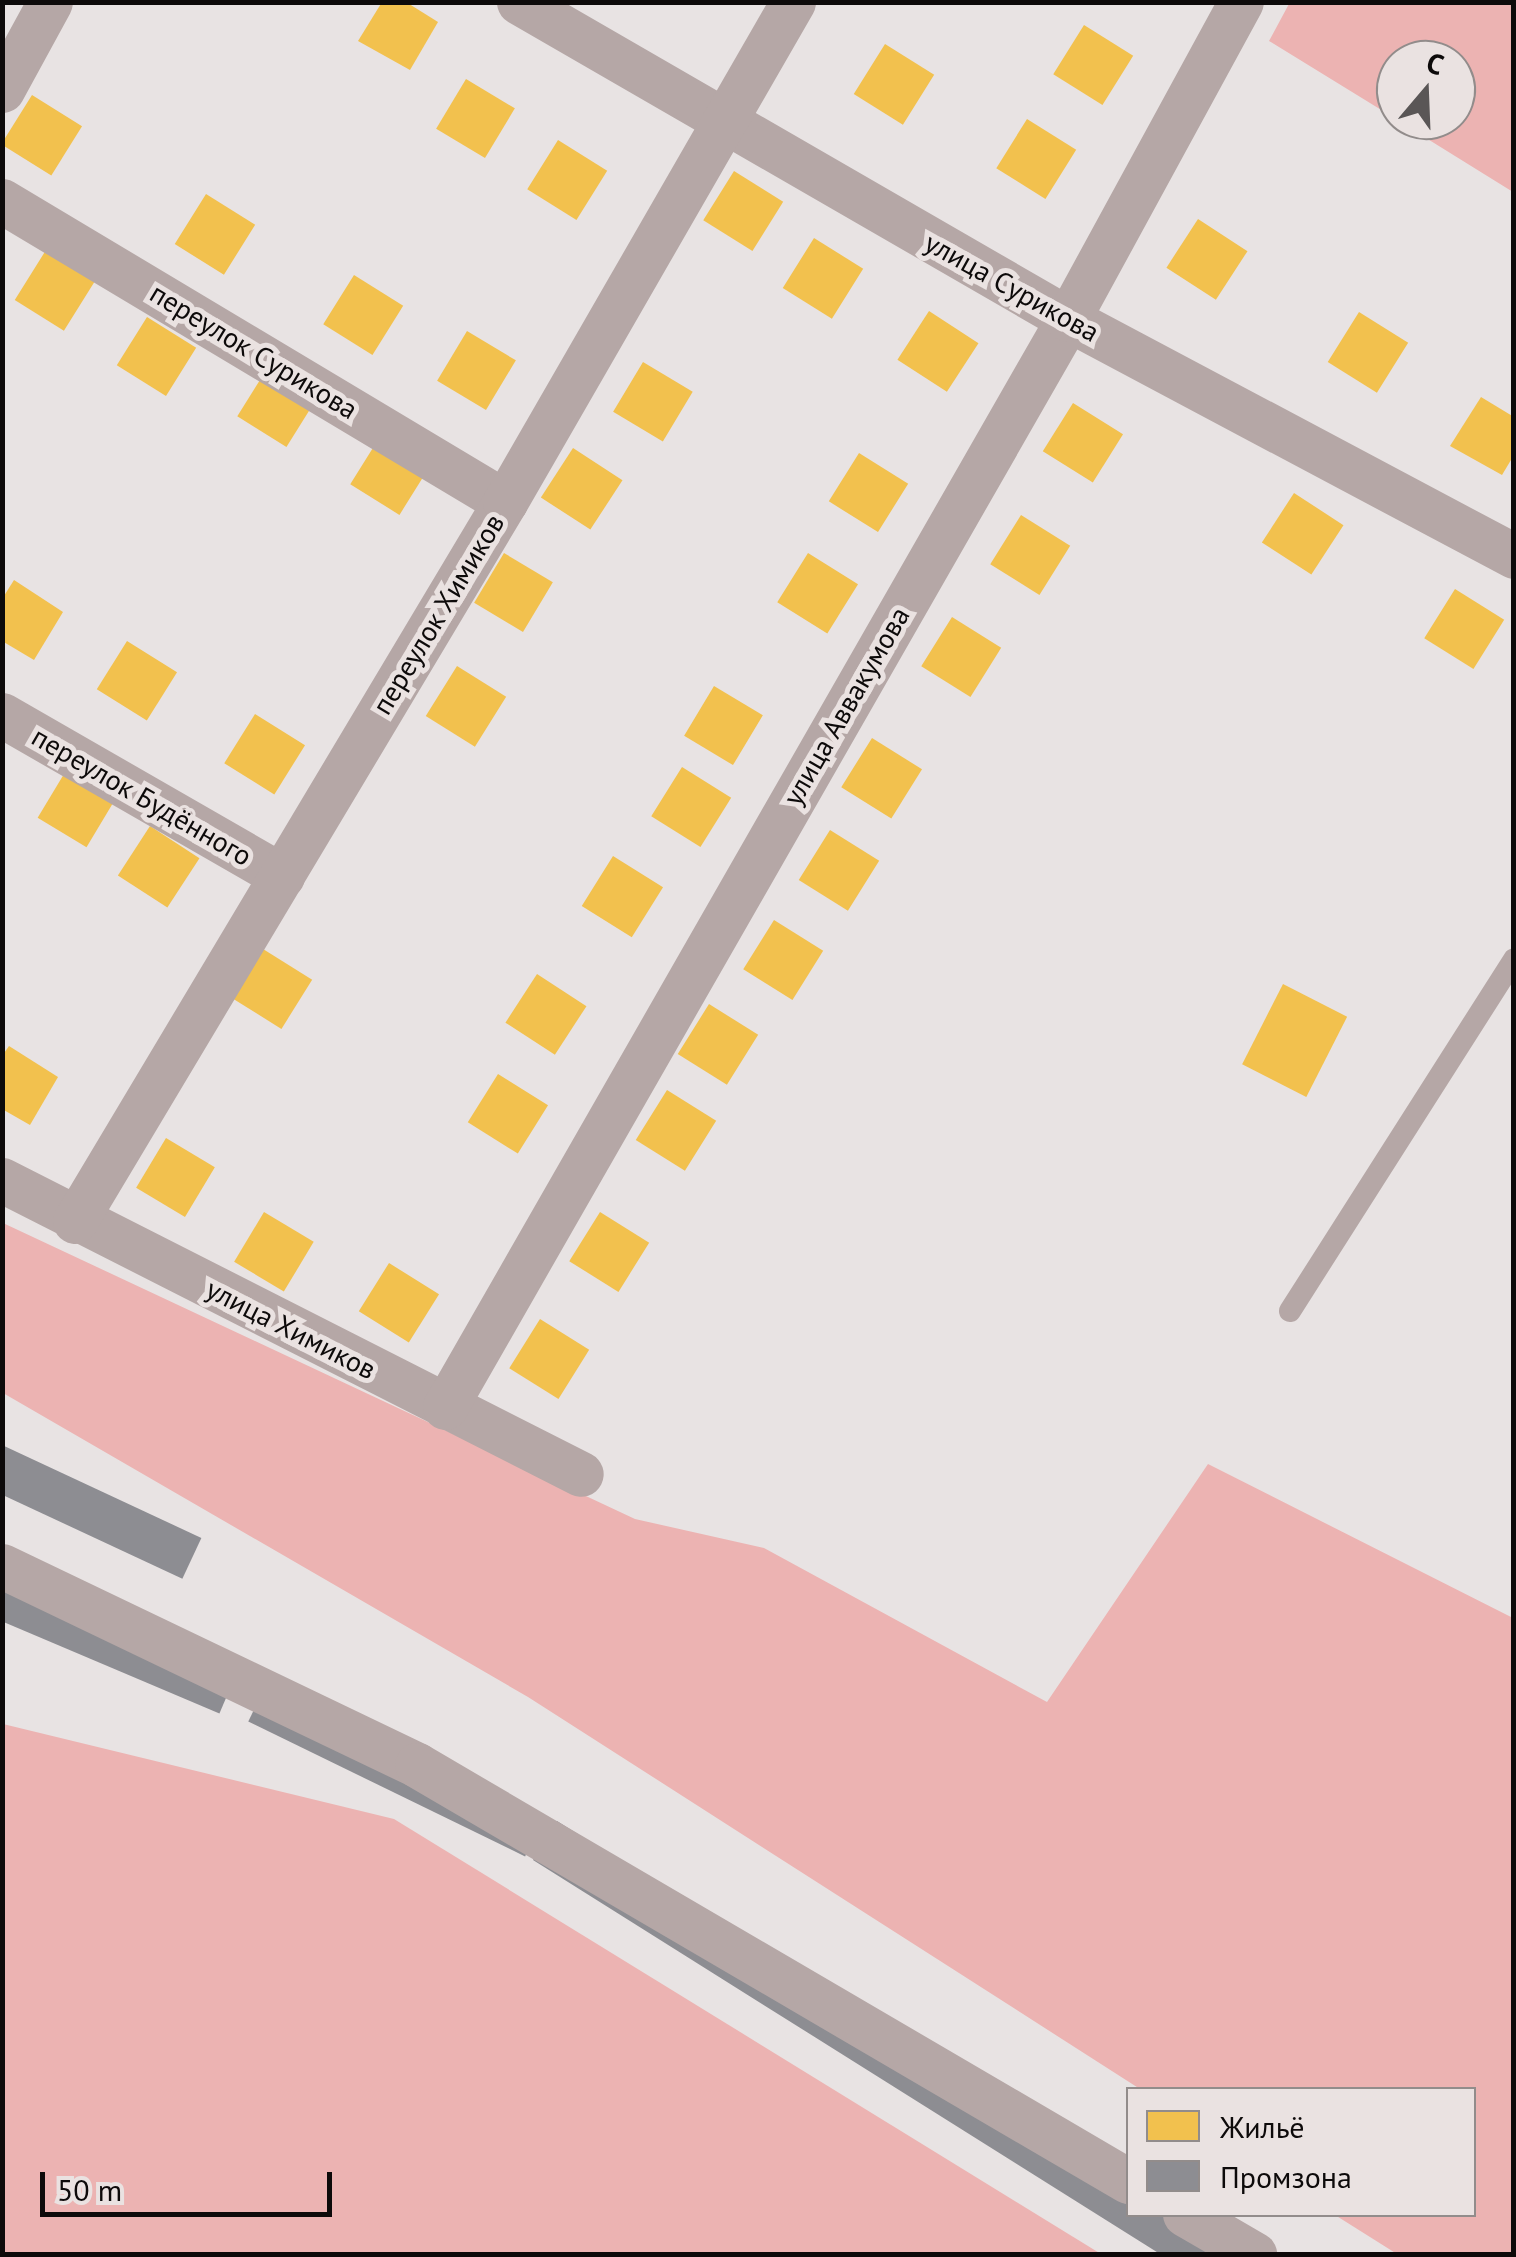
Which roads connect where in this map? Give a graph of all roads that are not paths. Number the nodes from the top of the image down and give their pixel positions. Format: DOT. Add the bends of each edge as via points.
graph roads {
  1 [pos="50,2"];
  2 [pos="519,2"];
  3 [pos="792,2"];
  4 [pos="1242,2"];
  5 [pos="2,90"];
  6 [pos="725,124"];
  7 [pos="2,201"];
  8 [pos="1068,319"];
  9 [pos="504,502"];
  10 [pos="1514,556"];
  11 [pos="2,716"];
  12 [pos="282,876"];
  13 [pos="1514,959"];
  14 [pos="2,1180"];
  15 [pos="75,1221"];
  16 [pos="1290,1310"];
  17 [pos="444,1406"];
  18 [pos="581,1474"];
  19 [pos="2,1566"];
  20 [pos="1126,2180"];
  21 [pos="1190,2217"];
  22 [pos="1254,2254"];
  1 -- 5 [label="street"];
  2 -- 6 [label="street, улица Сурикова"];
  3 -- 6 [label="street, переулок Химиков"];
  4 -- 8 [label="street, улица Аввакумова"];
  6 -- 8 [label="street, улица Сурикова"];
  6 -- 9 [label="street, переулок Химиков"];
  7 -- 9 [label="street, переулок Сурикова"];
  8 -- 10 [label="street, улица Сурикова"];
  8 -- 17 [label="street, улица Аввакумова"];
  9 -- 12 [label="street, переулок Химиков"];
  11 -- 12 [label="street, переулок Будённого"];
  12 -- 15 [label="street, переулок Химиков"];
  13 -- 16 [label="lane"];
  14 -- 15 [label="street, улица Химиков"];
  15 -- 17 [label="street, улица Химиков"];
  17 -- 18 [label="street, улица Химиков"];
  19 -- 20 [label="street" via="417,1765"];
  21 -- 22 [label="street"];
}
